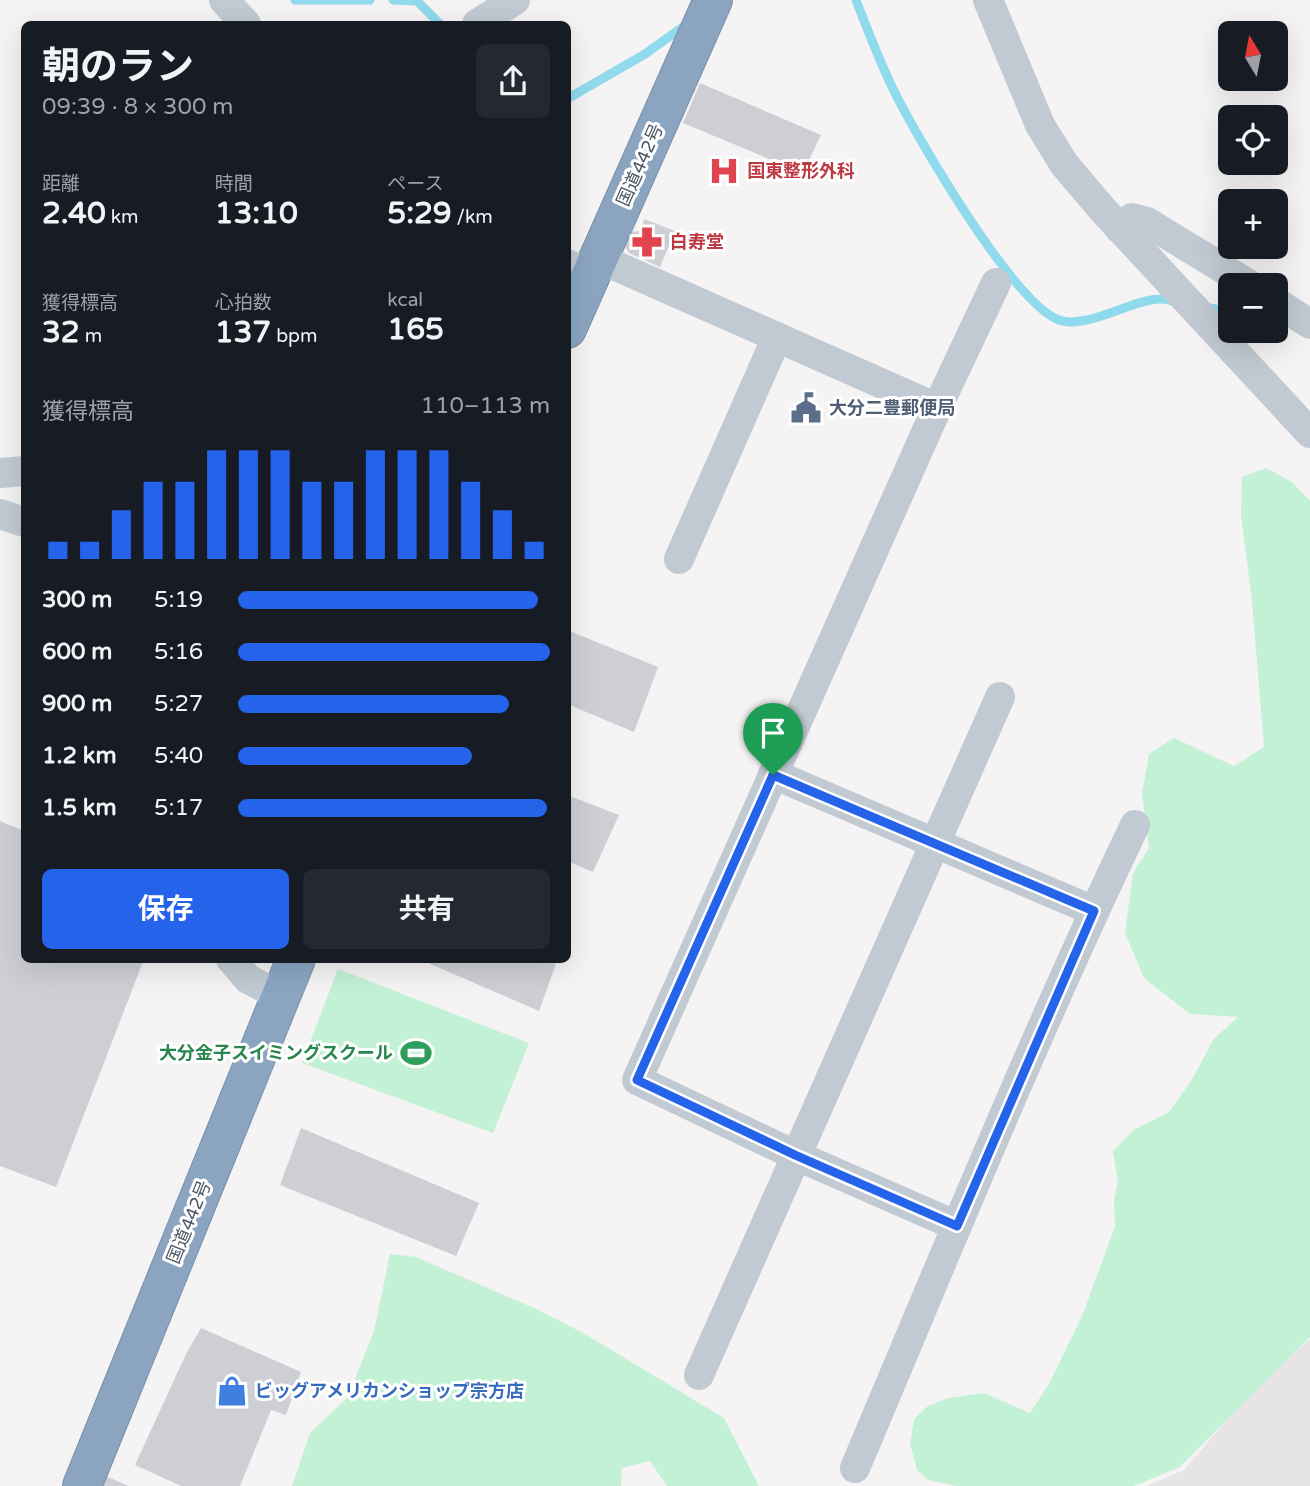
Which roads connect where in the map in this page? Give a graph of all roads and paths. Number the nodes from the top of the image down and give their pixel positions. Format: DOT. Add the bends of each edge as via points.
graph roads {
  1 [pos="224,0"];
  2 [pos="515,0"];
  3 [pos="713,0"];
  4 [pos="989,0"];
  5 [pos="243,21"];
  6 [pos="482,21"];
  7 [pos="1119,228"];
  8 [pos="585,265"];
  9 [pos="1230,273"];
  10 [pos="996,283"];
  11 [pos="1288,310"];
  12 [pos="571,315"];
  13 [pos="1310,324"];
  14 [pos="777,337"];
  15 [pos="937,408"];
  16 [pos="1310,433"];
  17 [pos="21,471"];
  18 [pos="0,473"];
  19 [pos="0,514"];
  20 [pos="21,521"];
  21 [pos="679,559"];
  22 [pos="1000,697"];
  23 [pos="773,775"];
  24 [pos="1135,825"];
  25 [pos="934,844"];
  26 [pos="1094,911"];
  27 [pos="234,963"];
  28 [pos="294,963"];
  29 [pos="281,996"];
  30 [pos="795,1155"];
  31 [pos="957,1226"];
  32 [pos="699,1376"];
  33 [pos="855,1468"];
  34 [pos="82,1486"];
  1 -- 5 [label="street"];
  2 -- 6 [label="street"];
  3 -- 8 [label="highway, 国道442号"];
  4 -- 7 [label="street" via="1040,125 1064,164"];
  7 -- 9 [label="street" via="1132,218 1147,222"];
  7 -- 16 [label="street"];
  8 -- 12 [label="highway, 国道442号"];
  8 -- 14 [label="street"];
  10 -- 15 [label="street"];
  11 -- 13 [label="street"];
  14 -- 15 [label="street"];
  14 -- 21 [label="street"];
  15 -- 23 [label="street"];
  17 -- 18 [label="street"];
  19 -- 20 [label="street"];
  22 -- 25 [label="street"];
  23 -- 25 [label="street"];
  23 -- 30 [label="street" via="637,1080"];
  24 -- 26 [label="street"];
  25 -- 26 [label="street"];
  25 -- 30 [label="street"];
  26 -- 31 [label="street"];
  27 -- 29 [label="street" via="248,979"];
  28 -- 29 [label="highway, 国道442号"];
  29 -- 34 [label="highway, 国道442号"];
  30 -- 31 [label="street"];
  30 -- 32 [label="street"];
  31 -- 33 [label="street"];
}
